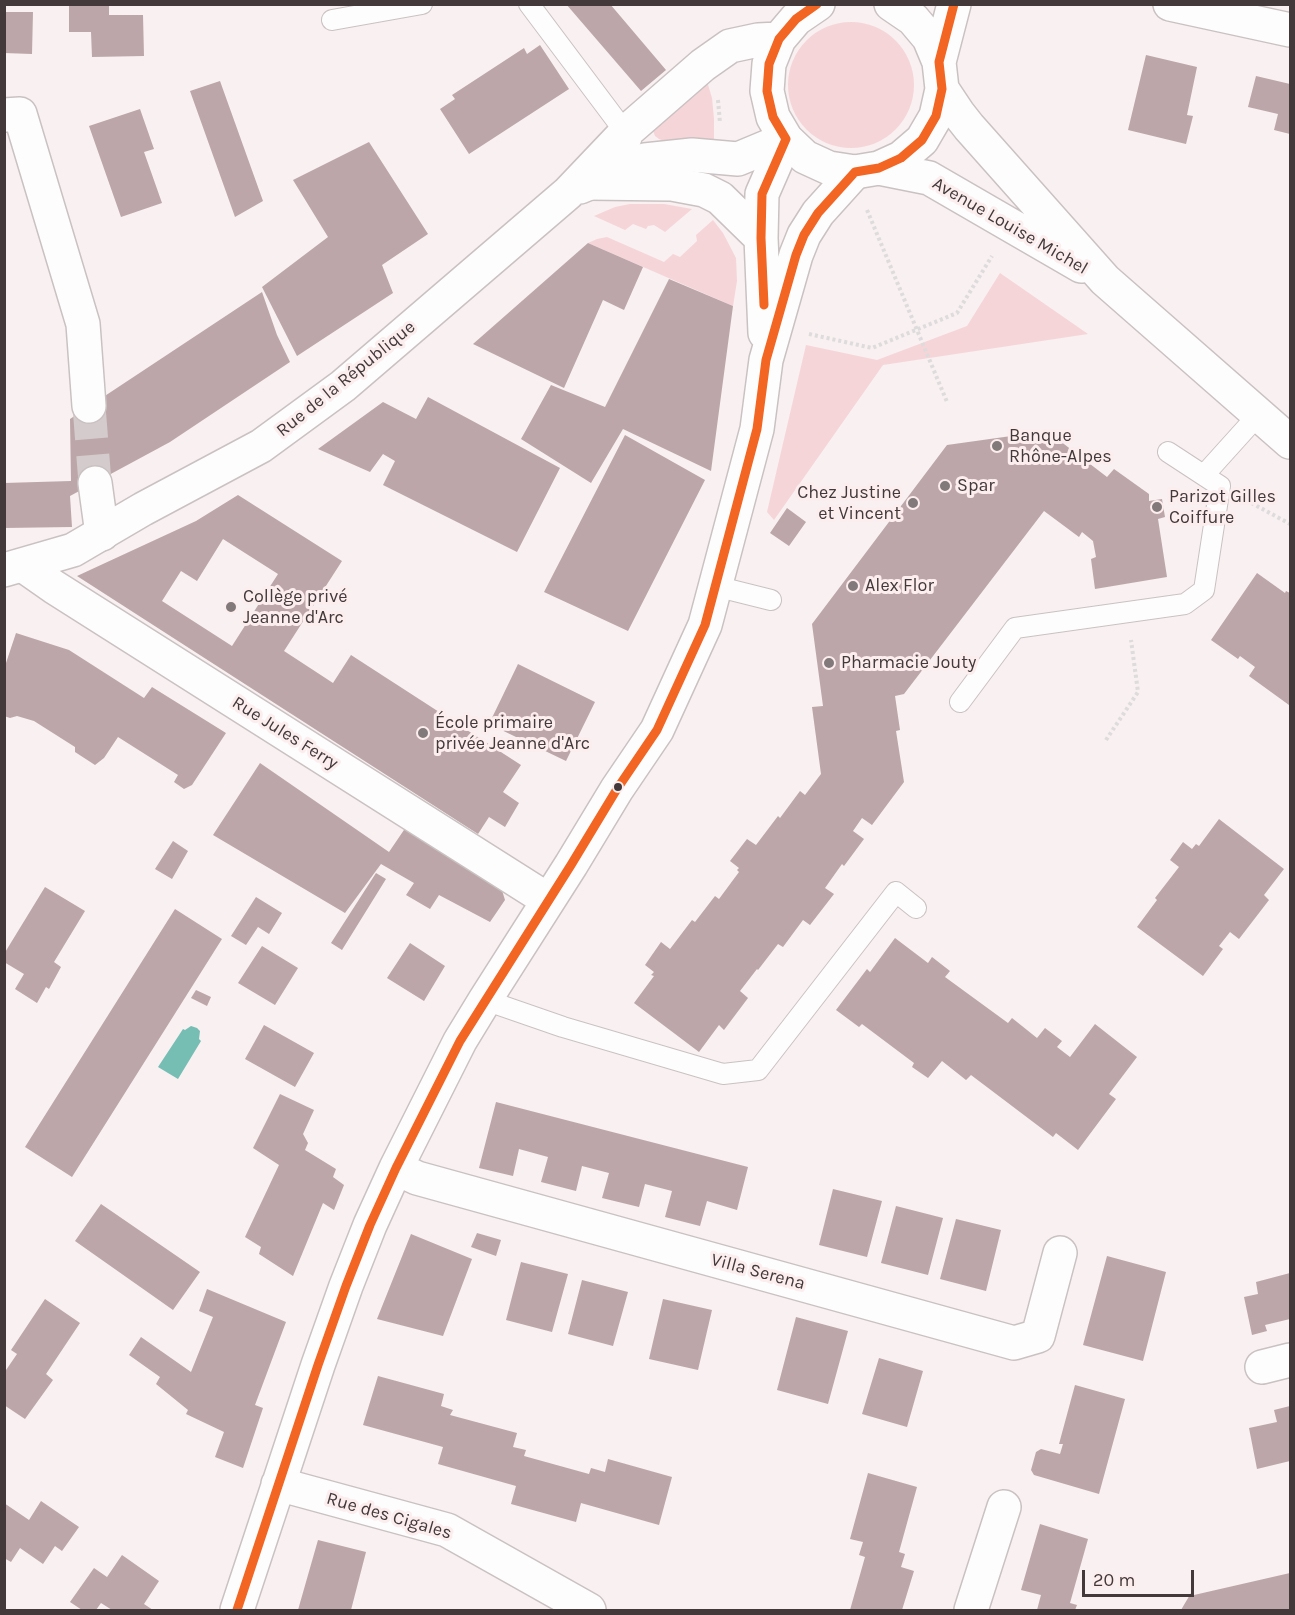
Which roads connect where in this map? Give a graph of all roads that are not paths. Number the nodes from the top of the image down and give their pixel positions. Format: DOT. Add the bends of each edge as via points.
graph roads {
  1 [pos="422,4"];
  2 [pos="529,4"];
  3 [pos="891,4"];
  4 [pos="954,4"];
  5 [pos="1170,4"];
  6 [pos="818,5"];
  7 [pos="332,20"];
  8 [pos="1290,30"];
  9 [pos="779,39"];
  10 [pos="940,75"];
  11 [pos="4,115"];
  12 [pos="626,132"];
  13 [pos="786,139"];
  14 [pos="645,160"];
  15 [pos="867,170"];
  16 [pos="579,188"];
  17 [pos="761,238"];
  18 [pos="1105,280"];
  19 [pos="766,360"];
  20 [pos="89,406"];
  21 [pos="1259,414"];
  22 [pos="1290,442"];
  23 [pos="1168,452"];
  24 [pos="1204,475"];
  25 [pos="94,483"];
  26 [pos="102,534"];
  27 [pos="14,568"];
  28 [pos="715,586"];
  29 [pos="771,600"];
  30 [pos="960,702"];
  31 [pos="548,900"];
  32 [pos="916,908"];
  33 [pos="485,1000"];
  34 [pos="396,1168"];
  35 [pos="1060,1253"];
  36 [pos="278,1484"];
  37 [pos="1004,1507"];
  38 [pos="237,1611"];
  39 [pos="589,1611"];
  40 [pos="971,1611"];
  1 -- 7 [label="lane"];
  2 -- 12 [label="lane"];
  3 -- 10 [label="street, Avenue Louise Michel" via="929,38"];
  4 -- 10 [label="street"];
  5 -- 8 [label="street"];
  6 -- 9 [label="street" via="796,19"];
  9 -- 12 [label="street, Rue de la République" via="730,46"];
  9 -- 13 [label="street" via="769,64 767,90 773,117"];
  10 -- 15 [label="street" via="936,116 922,140 901,158"];
  10 -- 18 [label="street, Avenue Louise Michel" via="969,127"];
  11 -- 20 [label="street" via="20,114 83,324"];
  12 -- 14 [label="lane"];
  12 -- 16 [label="street, Rue de la République"];
  13 -- 14 [label="street, Rue de la République" via="738,159 692,155"];
  13 -- 15 [label="street, Avenue Louise Michel" via="805,157 829,168"];
  13 -- 17 [label="street" via="762,194"];
  14 -- 16 [label="street, Rue de la République"];
  15 -- 18 [label="street, Avenue Louise Michel" via="929,178"];
  15 -- 19 [label="street" via="818,213 804,235"];
  16 -- 17 [label="street" via="672,184 704,190 720,198"];
  16 -- 26 [label="street, Rue de la République" via="343,386 261,446"];
  17 -- 19 [label="street"];
  18 -- 21 [label="street, Avenue Louise Michel"];
  19 -- 28 [label="street" via="757,429"];
  21 -- 22 [label="street, Avenue Louise Michel"];
  21 -- 24 [label="lane"];
  23 -- 24 [label="lane"];
  24 -- 30 [label="lane" via="1220,486 1204,590 1185,604 1015,628"];
  25 -- 26 [label="street"];
  26 -- 27 [label="street, Rue de la République" via="73,550"];
  27 -- 31 [label="street, Rue Jules Ferry" via="54,587"];
  28 -- 29 [label="lane"];
  28 -- 31 [label="street" via="705,626 657,730"];
  31 -- 33 [label="street"];
  32 -- 33 [label="lane" via="896,892 758,1070 723,1074 563,1028"];
  33 -- 34 [label="street"];
  34 -- 35 [label="street, Villa Serena" via="417,1178 1014,1343 1038,1336"];
  34 -- 36 [label="street" via="346,1286"];
  36 -- 38 [label="street"];
  36 -- 39 [label="street, Rue des Cigales" via="447,1530"];
  37 -- 40 [label="street"];
}
